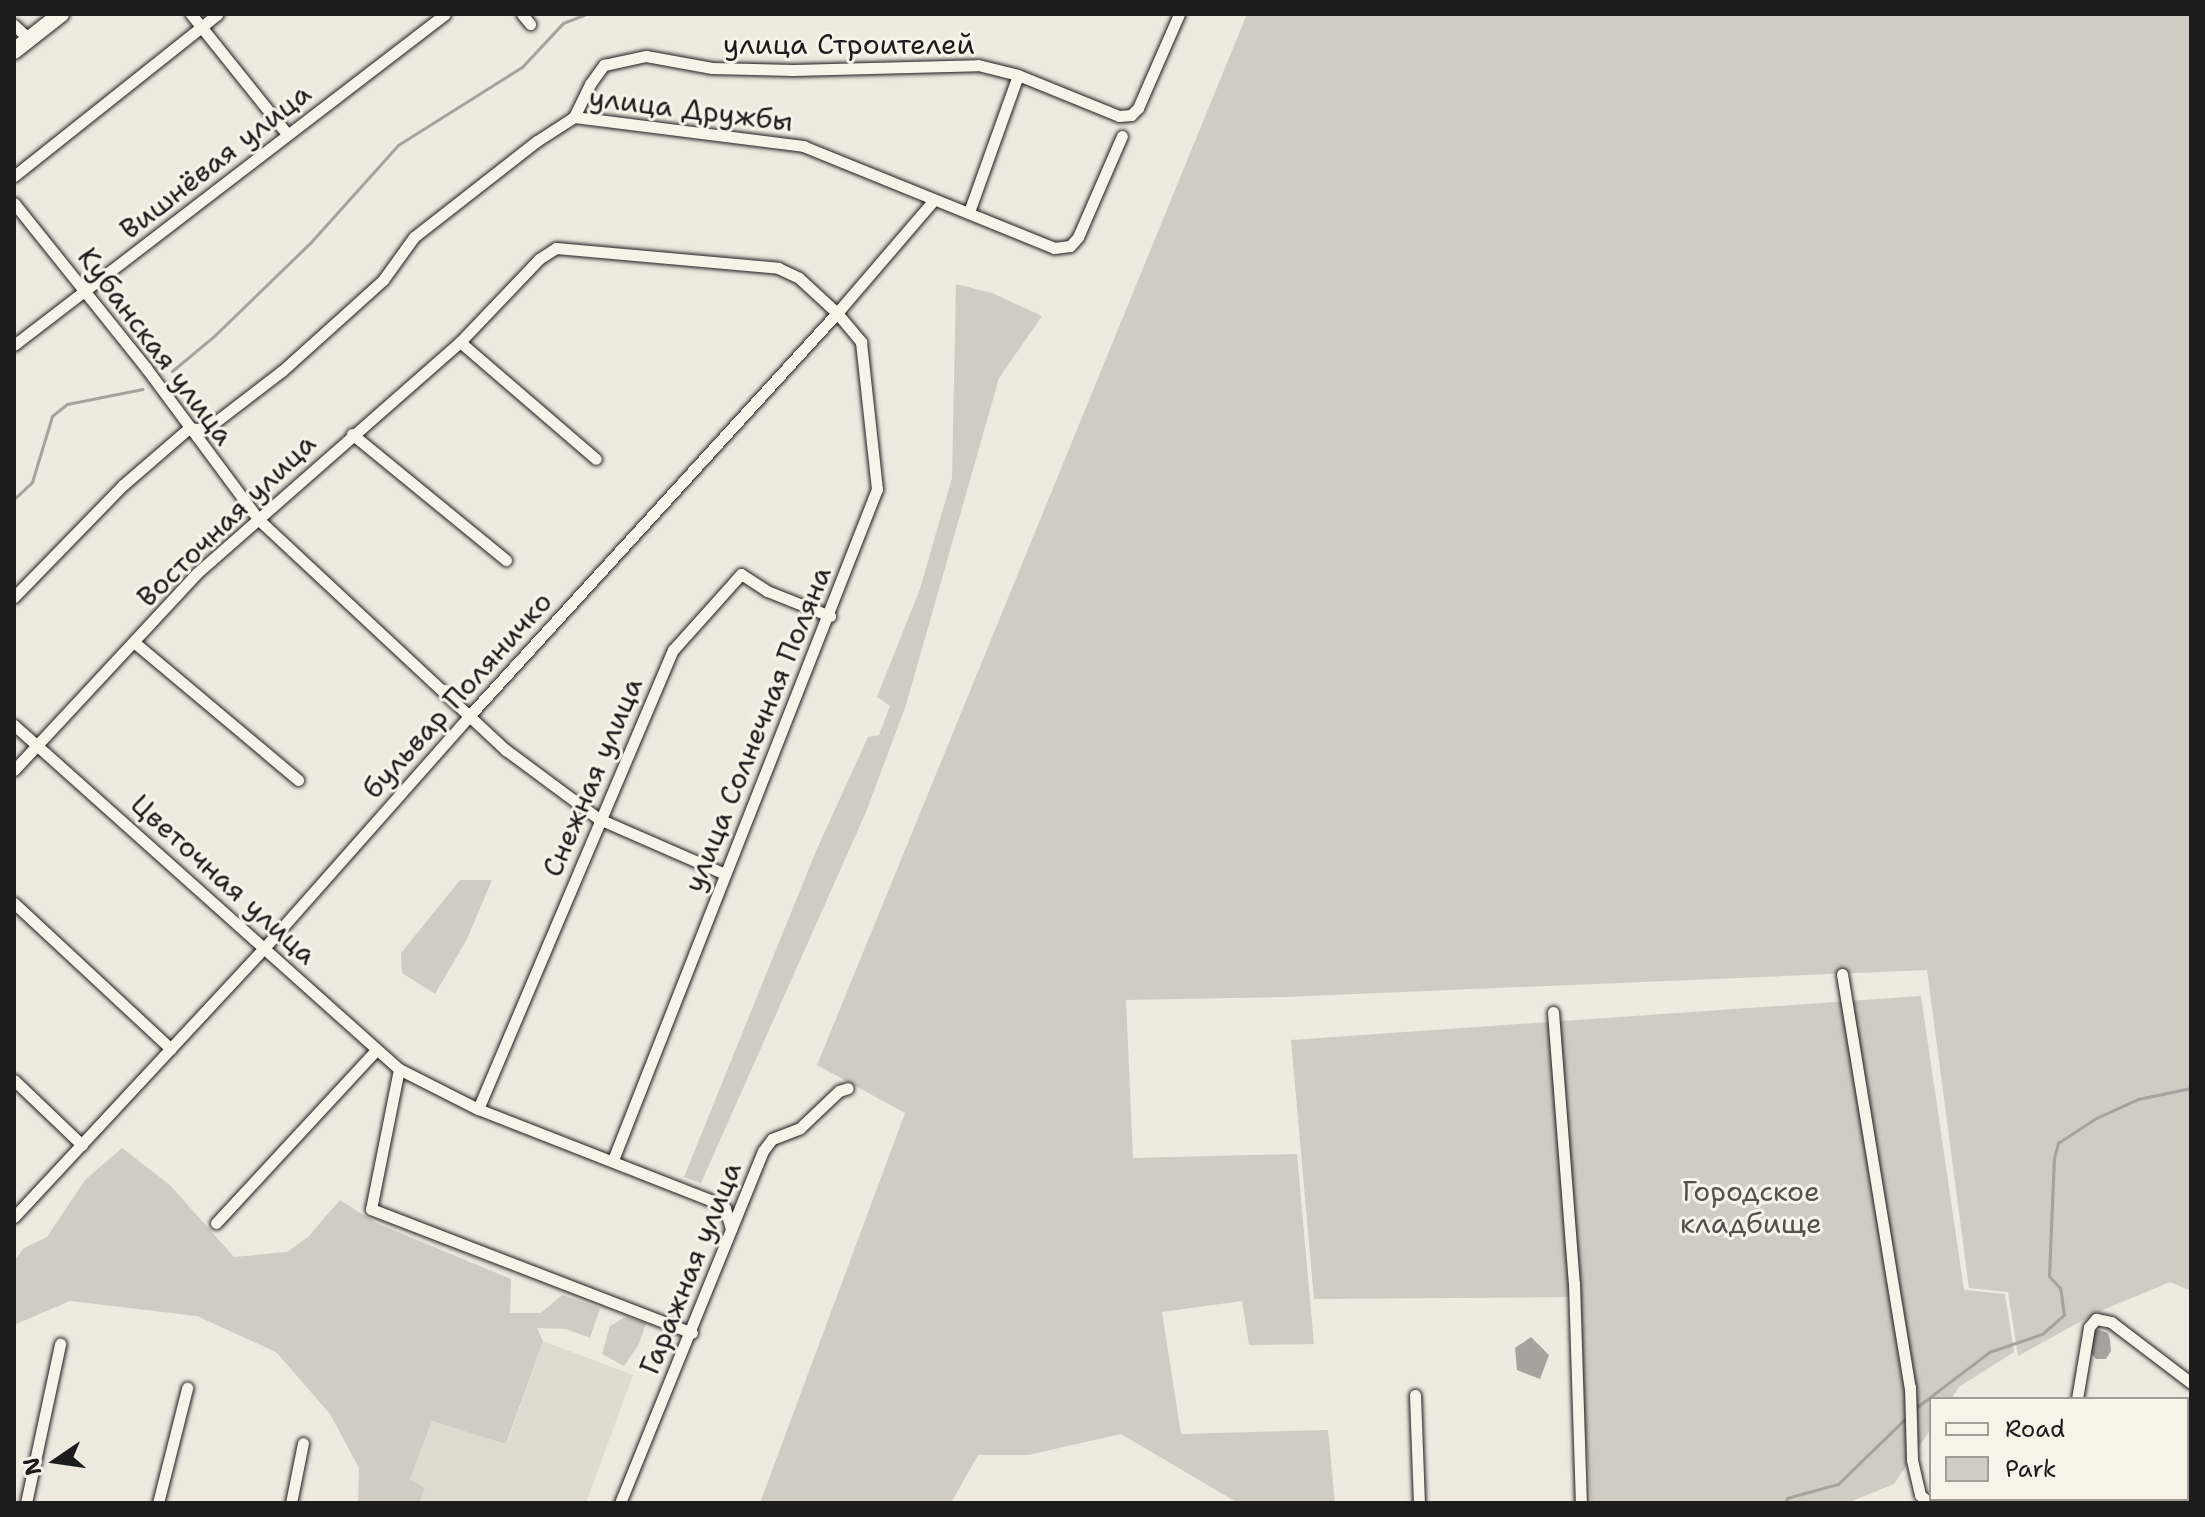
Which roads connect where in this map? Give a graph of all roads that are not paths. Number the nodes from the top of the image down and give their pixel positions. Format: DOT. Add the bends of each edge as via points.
graph roads {
  1 [pos="61,14"];
  2 [pos="191,14"];
  3 [pos="218,14"];
  4 [pos="445,14"];
  5 [pos="522,14"];
  6 [pos="1179,14"];
  7 [pos="530,24"];
  8 [pos="14,25"];
  9 [pos="202,27"];
  10 [pos="29,39"];
  11 [pos="14,51"];
  12 [pos="1018,75"];
  13 [pos="574,117"];
  14 [pos="287,134"];
  15 [pos="1122,136"];
  16 [pos="14,176"];
  17 [pos="932,202"];
  18 [pos="14,203"];
  19 [pos="969,212"];
  20 [pos="86,291"];
  21 [pos="837,313"];
  22 [pos="460,342"];
  23 [pos="14,345"];
  24 [pos="189,428"];
  25 [pos="352,434"];
  26 [pos="596,459"];
  27 [pos="258,519"];
  28 [pos="506,560"];
  29 [pos="14,597"];
  30 [pos="830,616"];
  31 [pos="135,643"];
  32 [pos="470,715"];
  33 [pos="14,725"];
  34 [pos="39,745"];
  35 [pos="14,770"];
  36 [pos="298,780"];
  37 [pos="599,819"];
  38 [pos="725,874"];
  39 [pos="14,903"];
  40 [pos="265,947"];
  41 [pos="1842,974"];
  42 [pos="1553,1012"];
  43 [pos="171,1049"];
  44 [pos="376,1050"];
  45 [pos="399,1069"];
  46 [pos="14,1080"];
  47 [pos="848,1088"];
  48 [pos="478,1109"];
  49 [pos="82,1145"];
  50 [pos="613,1160"];
  51 [pos="14,1217"];
  52 [pos="216,1223"];
  53 [pos="731,1229"];
  54 [pos="692,1333"];
  55 [pos="60,1344"];
  56 [pos="2191,1383"];
  57 [pos="187,1388"];
  58 [pos="1415,1395"];
  59 [pos="2077,1397"];
  60 [pos="303,1443"];
  61 [pos="26,1503"];
  62 [pos="158,1503"];
  63 [pos="291,1503"];
  64 [pos="620,1503"];
  65 [pos="1419,1503"];
  66 [pos="1581,1503"];
  67 [pos="1930,1503"];
  1 -- 10 [label="main road"];
  2 -- 9 [label="street"];
  3 -- 9 [label="street"];
  4 -- 14 [label="street, Вишнёвая улица"];
  5 -- 7 [label="street"];
  6 -- 12 [label="street, улица Строителей" via="1131,115 1119,116"];
  8 -- 10 [label="street"];
  9 -- 14 [label="street"];
  9 -- 16 [label="street"];
  10 -- 11 [label="main road"];
  12 -- 13 [label="street, улица Строителей" via="978,65 712,68 646,56 604,65"];
  12 -- 19 [label="street"];
  13 -- 17 [label="street, улица Дружбы" via="803,146"];
  13 -- 24 [label="street, улица Дружбы" via="414,237 383,280 282,371 205,430"];
  14 -- 20 [label="street, Вишнёвая улица"];
  15 -- 19 [label="street, улица Дружбы" via="1070,246 1054,248"];
  17 -- 19 [label="street, улица Дружбы"];
  17 -- 21 [label="street, бульвар Поляничко"];
  18 -- 20 [label="street, Кубанская улица"];
  20 -- 23 [label="street, Вишнёвая улица"];
  20 -- 24 [label="street, Кубанская улица"];
  21 -- 22 [label="street, Восточная улица" via="799,278 778,268 556,248 539,259"];
  21 -- 30 [label="street, улица Солнечная Поляна" via="861,342 877,489"];
  21 -- 32 [label="street, бульвар Поляничко"];
  22 -- 25 [label="street, Восточная улица"];
  22 -- 26 [label="street"];
  24 -- 27 [label="street, Кубанская улица"];
  24 -- 29 [label="street, улица Дружбы" via="123,485"];
  25 -- 27 [label="street, Восточная улица"];
  25 -- 28 [label="street, Восточная улица"];
  27 -- 31 [label="street, Восточная улица" via="197,573"];
  27 -- 32 [label="street, Кубанская улица"];
  30 -- 37 [label="street, Снежная улица" via="767,591 741,574 673,650"];
  30 -- 38 [label="street, улица Солнечная Поляна"];
  31 -- 34 [label="street, Восточная улица"];
  31 -- 36 [label="street, Восточная улица"];
  32 -- 37 [label="street, Кубанская улица" via="506,750"];
  32 -- 40 [label="street, бульвар Поляничко"];
  33 -- 34 [label="street, Цветочная улица"];
  34 -- 35 [label="street, Восточная улица"];
  34 -- 40 [label="street, Цветочная улица"];
  37 -- 38 [label="street, Кубанская улица"];
  37 -- 48 [label="street, Снежная улица"];
  38 -- 50 [label="street, улица Солнечная Поляна"];
  39 -- 43 [label="street"];
  40 -- 43 [label="street, бульвар Поляничко"];
  40 -- 44 [label="street, Цветочная улица"];
  41 -- 67 [label="street" via="1910,1387 1912,1460 1920,1495"];
  42 -- 66 [label="street" via="1574,1283"];
  43 -- 49 [label="street, бульвар Поляничко"];
  44 -- 45 [label="street, Цветочная улица"];
  44 -- 52 [label="street"];
  45 -- 48 [label="street, Цветочная улица"];
  45 -- 54 [label="street" via="371,1209"];
  46 -- 49 [label="street"];
  47 -- 53 [label="street, Гаражная улица" via="800,1128 772,1139"];
  48 -- 50 [label="street, Цветочная улица"];
  49 -- 51 [label="street, бульвар Поляничко"];
  50 -- 53 [label="street, Цветочная улица" via="725,1208"];
  53 -- 54 [label="street, Гаражная улица"];
  54 -- 64 [label="street, Гаражная улица"];
  55 -- 61 [label="street"];
  56 -- 59 [label="street" via="2111,1322 2096,1319 2089,1327"];
  57 -- 62 [label="street"];
  58 -- 65 [label="street"];
  60 -- 63 [label="street"];
}
